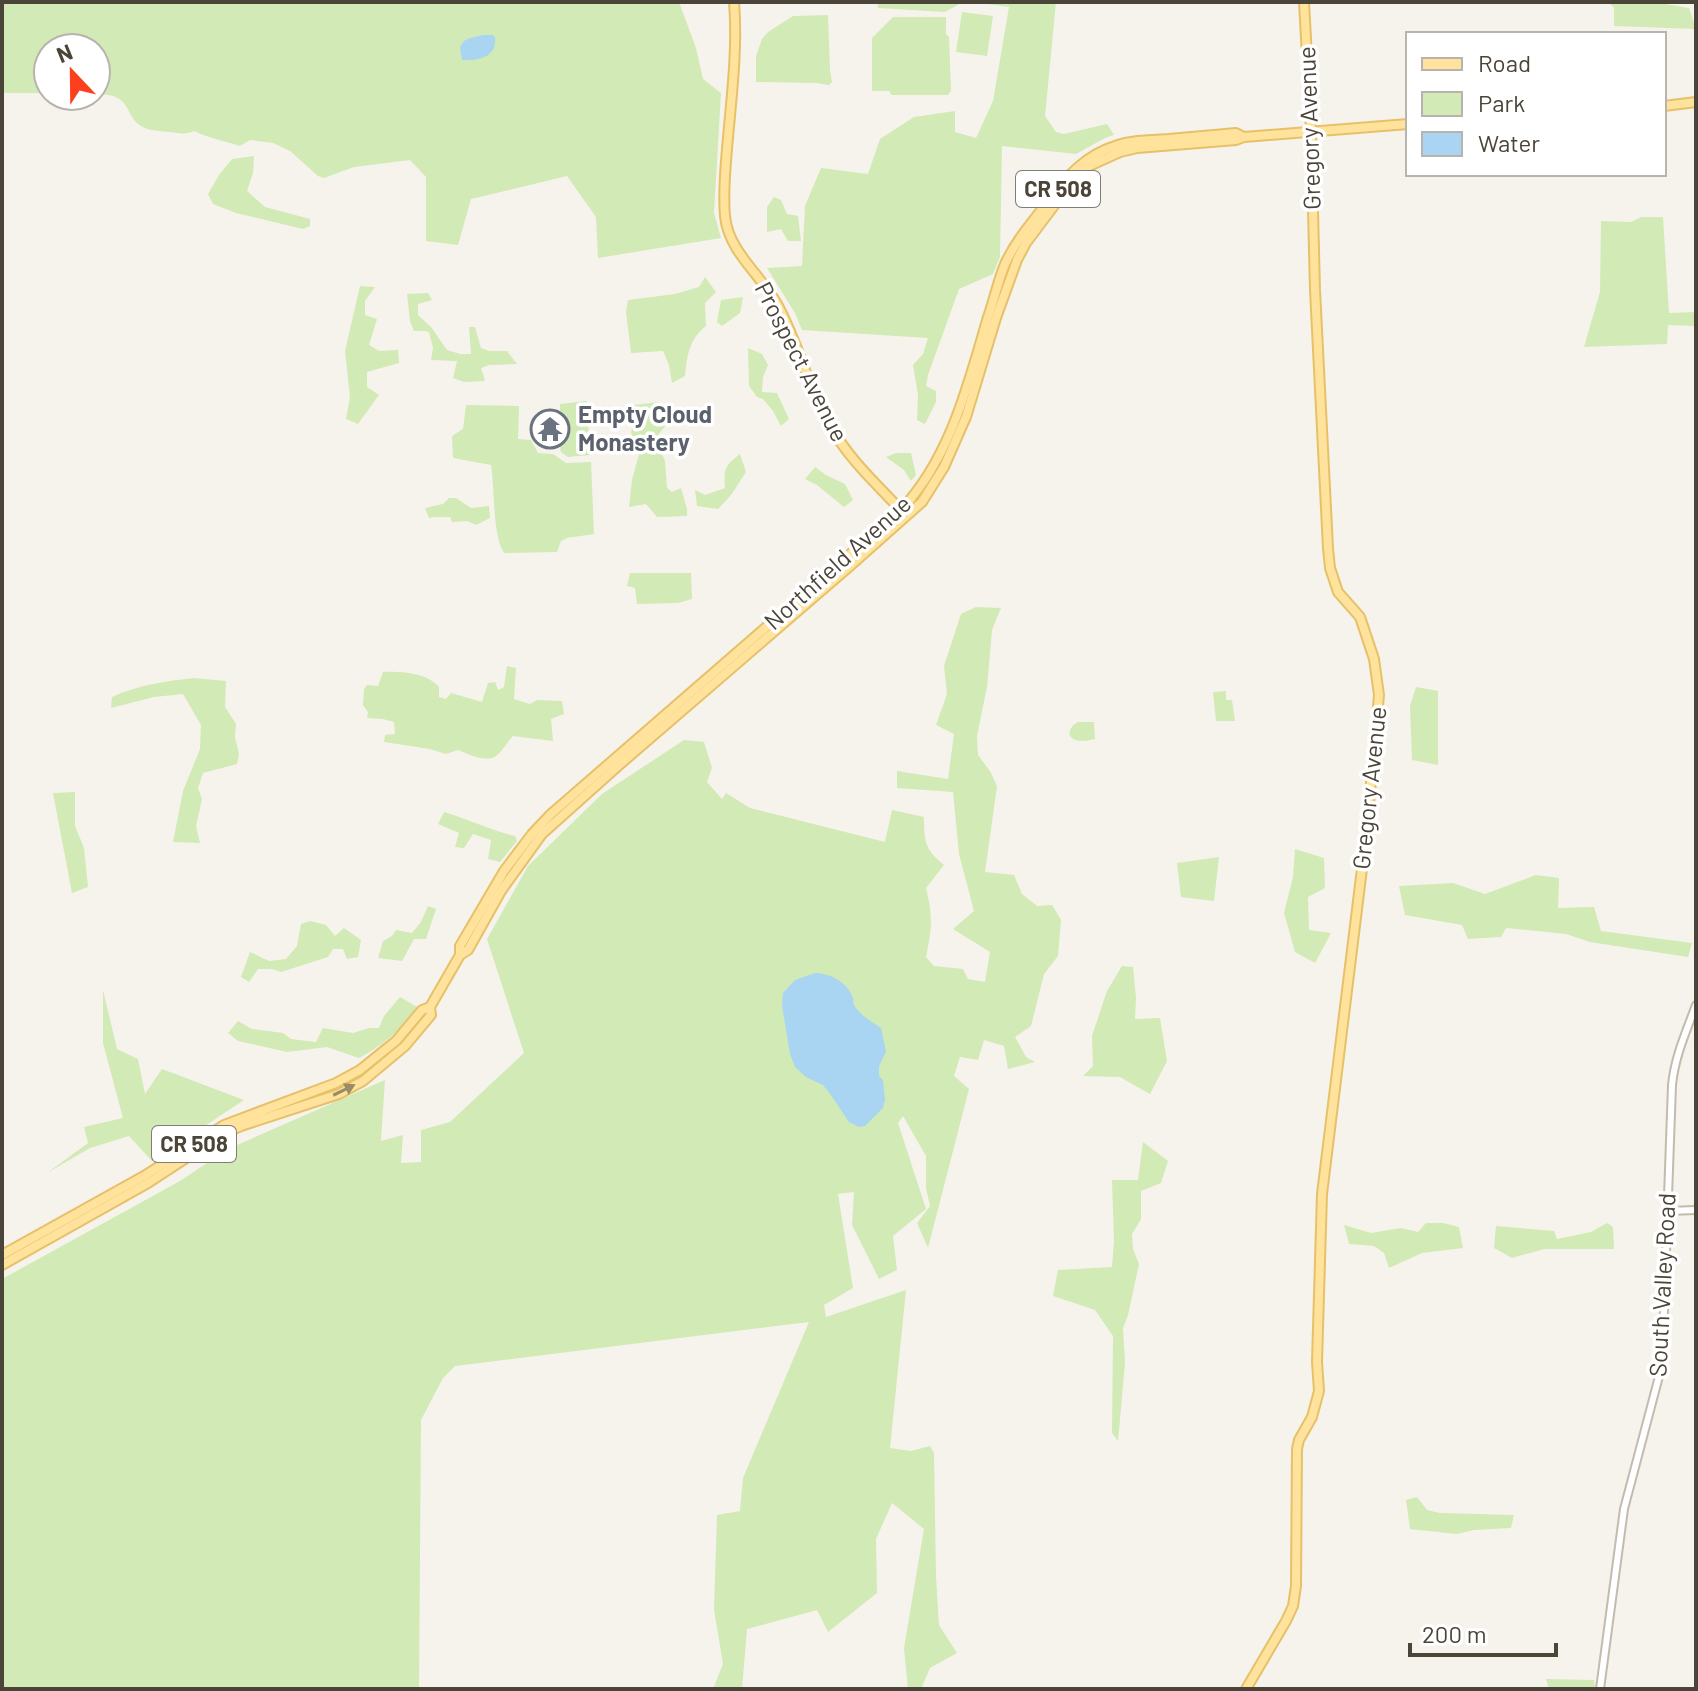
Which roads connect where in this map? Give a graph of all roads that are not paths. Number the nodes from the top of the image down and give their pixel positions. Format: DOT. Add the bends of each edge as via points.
graph roads {
  1 [pos="734,2"];
  2 [pos="1304,2"];
  3 [pos="1696,102"];
  4 [pos="1666,106"];
  5 [pos="1406,124"];
  6 [pos="1311,131"];
  7 [pos="904,513"];
  8 [pos="1696,1005"];
  9 [pos="430,1007"];
  10 [pos="1696,1210"];
  11 [pos="1668,1211"];
  12 [pos="2,1255"];
  13 [pos="2,1265"];
  14 [pos="1246,1689"];
  15 [pos="1600,1689"];
  1 -- 7 [label="main road, Prospect Avenue" via="727,228 784,317 833,432"];
  2 -- 6 [label="main road, Gregory Avenue"];
  3 -- 4 [label="main road"];
  5 -- 6 [label="main road, Northfield Avenue / CR 508"];
  6 -- 7 [label="main road, Northfield Avenue / CR 508" via="1127,143 1085,161 1012,249 966,417 922,502"];
  6 -- 14 [label="main road, Gregory Avenue" via="1330,568 1338,592 1360,617 1379,695 1322,1194 1319,1391 1297,1449 1293,1606"];
  7 -- 9 [label="main road, Northfield Avenue / CR 508" via="542,834"];
  8 -- 11 [label="street, South Valley Road" via="1674,1068"];
  9 -- 12 [label="main road, Northfield Avenue / CR 508" via="360,1070 224,1125"];
  13 -- 9 [label="main road, Northfield Avenue / CR 508, one-way" via="223,1134 363,1081 413,1038 431,1015"];
  10 -- 11 [label="street"];
  11 -- 15 [label="street, South Valley Road" via="1662,1365 1624,1509"];
}
